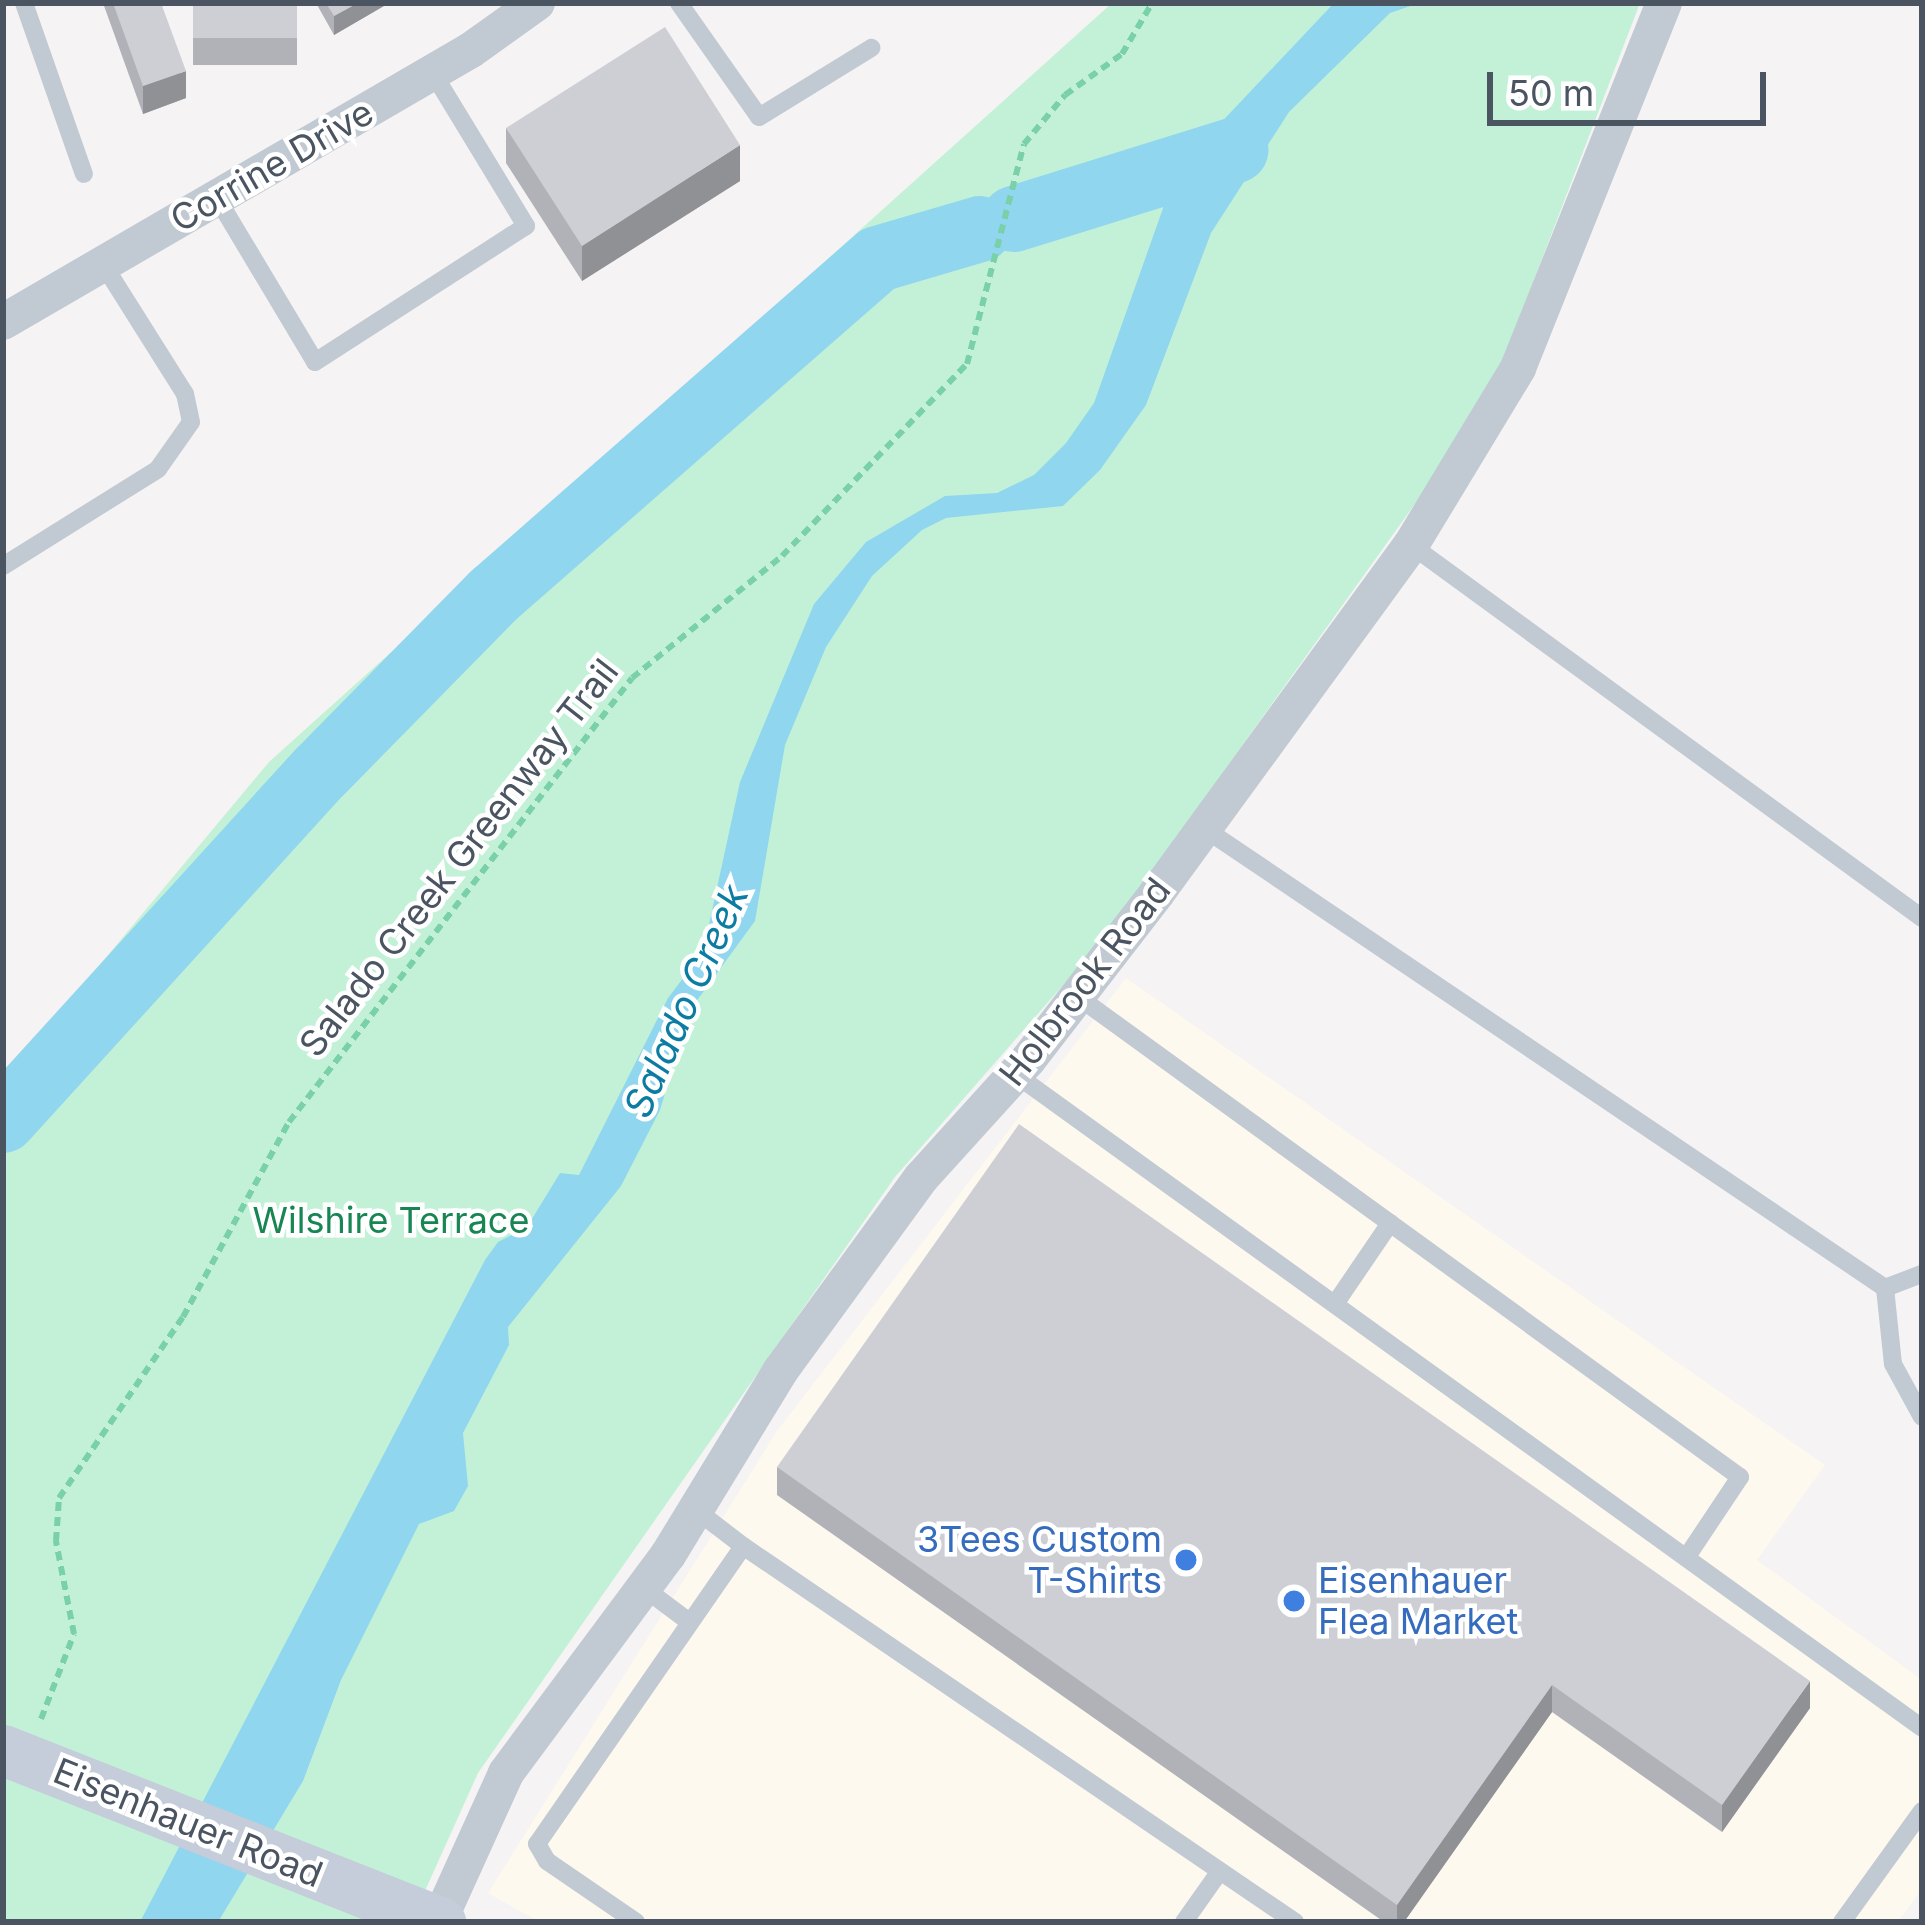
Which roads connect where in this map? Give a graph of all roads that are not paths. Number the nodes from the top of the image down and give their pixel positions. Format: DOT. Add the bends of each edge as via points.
graph roads {
  1 [pos="24,3"];
  2 [pos="537,3"];
  3 [pos="679,3"];
  4 [pos="1664,3"];
  5 [pos="871,48"];
  6 [pos="433,73"];
  7 [pos="84,174"];
  8 [pos="217,199"];
  9 [pos="103,264"];
  10 [pos="3,322"];
  11 [pos="1411,545"];
  12 [pos="3,566"];
  13 [pos="1205,830"];
  14 [pos="1922,918"];
  15 [pos="1077,996"];
  16 [pos="1015,1075"];
  17 [pos="1390,1223"];
  18 [pos="1922,1274"];
  19 [pos="1886,1288"];
  20 [pos="1335,1304"];
  21 [pos="1922,1417"];
  22 [pos="696,1510"];
  23 [pos="743,1546"];
  24 [pos="1686,1558"];
  25 [pos="644,1588"];
  26 [pos="688,1621"];
  27 [pos="1922,1728"];
  28 [pos="19,1740"];
  29 [pos="1922,1811"];
  30 [pos="1220,1870"];
  31 [pos="439,1922"];
  32 [pos="635,1922"];
  33 [pos="1184,1922"];
  34 [pos="1295,1922"];
  35 [pos="1842,1922"];
  1 -- 7 [label="lane"];
  2 -- 6 [label="street, Corrine Drive"];
  3 -- 5 [label="lane" via="759,117"];
  4 -- 11 [label="street, Holbrook Road" via="1518,368"];
  6 -- 8 [label="street, Corrine Drive"];
  6 -- 8 [label="lane" via="526,226 314,362"];
  8 -- 9 [label="street, Corrine Drive"];
  9 -- 10 [label="street, Corrine Drive"];
  9 -- 12 [label="lane" via="185,394 191,422 158,469"];
  11 -- 13 [label="street, Holbrook Road"];
  11 -- 14 [label="lane"];
  13 -- 15 [label="street, Holbrook Road"];
  13 -- 19 [label="lane"];
  15 -- 16 [label="street, Holbrook Road"];
  15 -- 17 [label="lane"];
  16 -- 20 [label="lane"];
  16 -- 22 [label="street, Holbrook Road" via="921,1178 781,1370"];
  17 -- 20 [label="lane"];
  17 -- 24 [label="lane" via="1740,1477"];
  18 -- 19 [label="lane"];
  19 -- 21 [label="lane" via="1893,1364"];
  20 -- 24 [label="lane"];
  22 -- 23 [label="lane"];
  22 -- 25 [label="street, Holbrook Road"];
  23 -- 26 [label="lane"];
  23 -- 30 [label="lane"];
  24 -- 27 [label="lane"];
  25 -- 26 [label="lane"];
  25 -- 31 [label="street, Holbrook Road" via="506,1774"];
  26 -- 32 [label="lane" via="537,1844 547,1861"];
  28 -- 31 [label="main road, Eisenhauer Road"];
  29 -- 35 [label="lane"];
  30 -- 33 [label="lane"];
  30 -- 34 [label="lane"];
}
